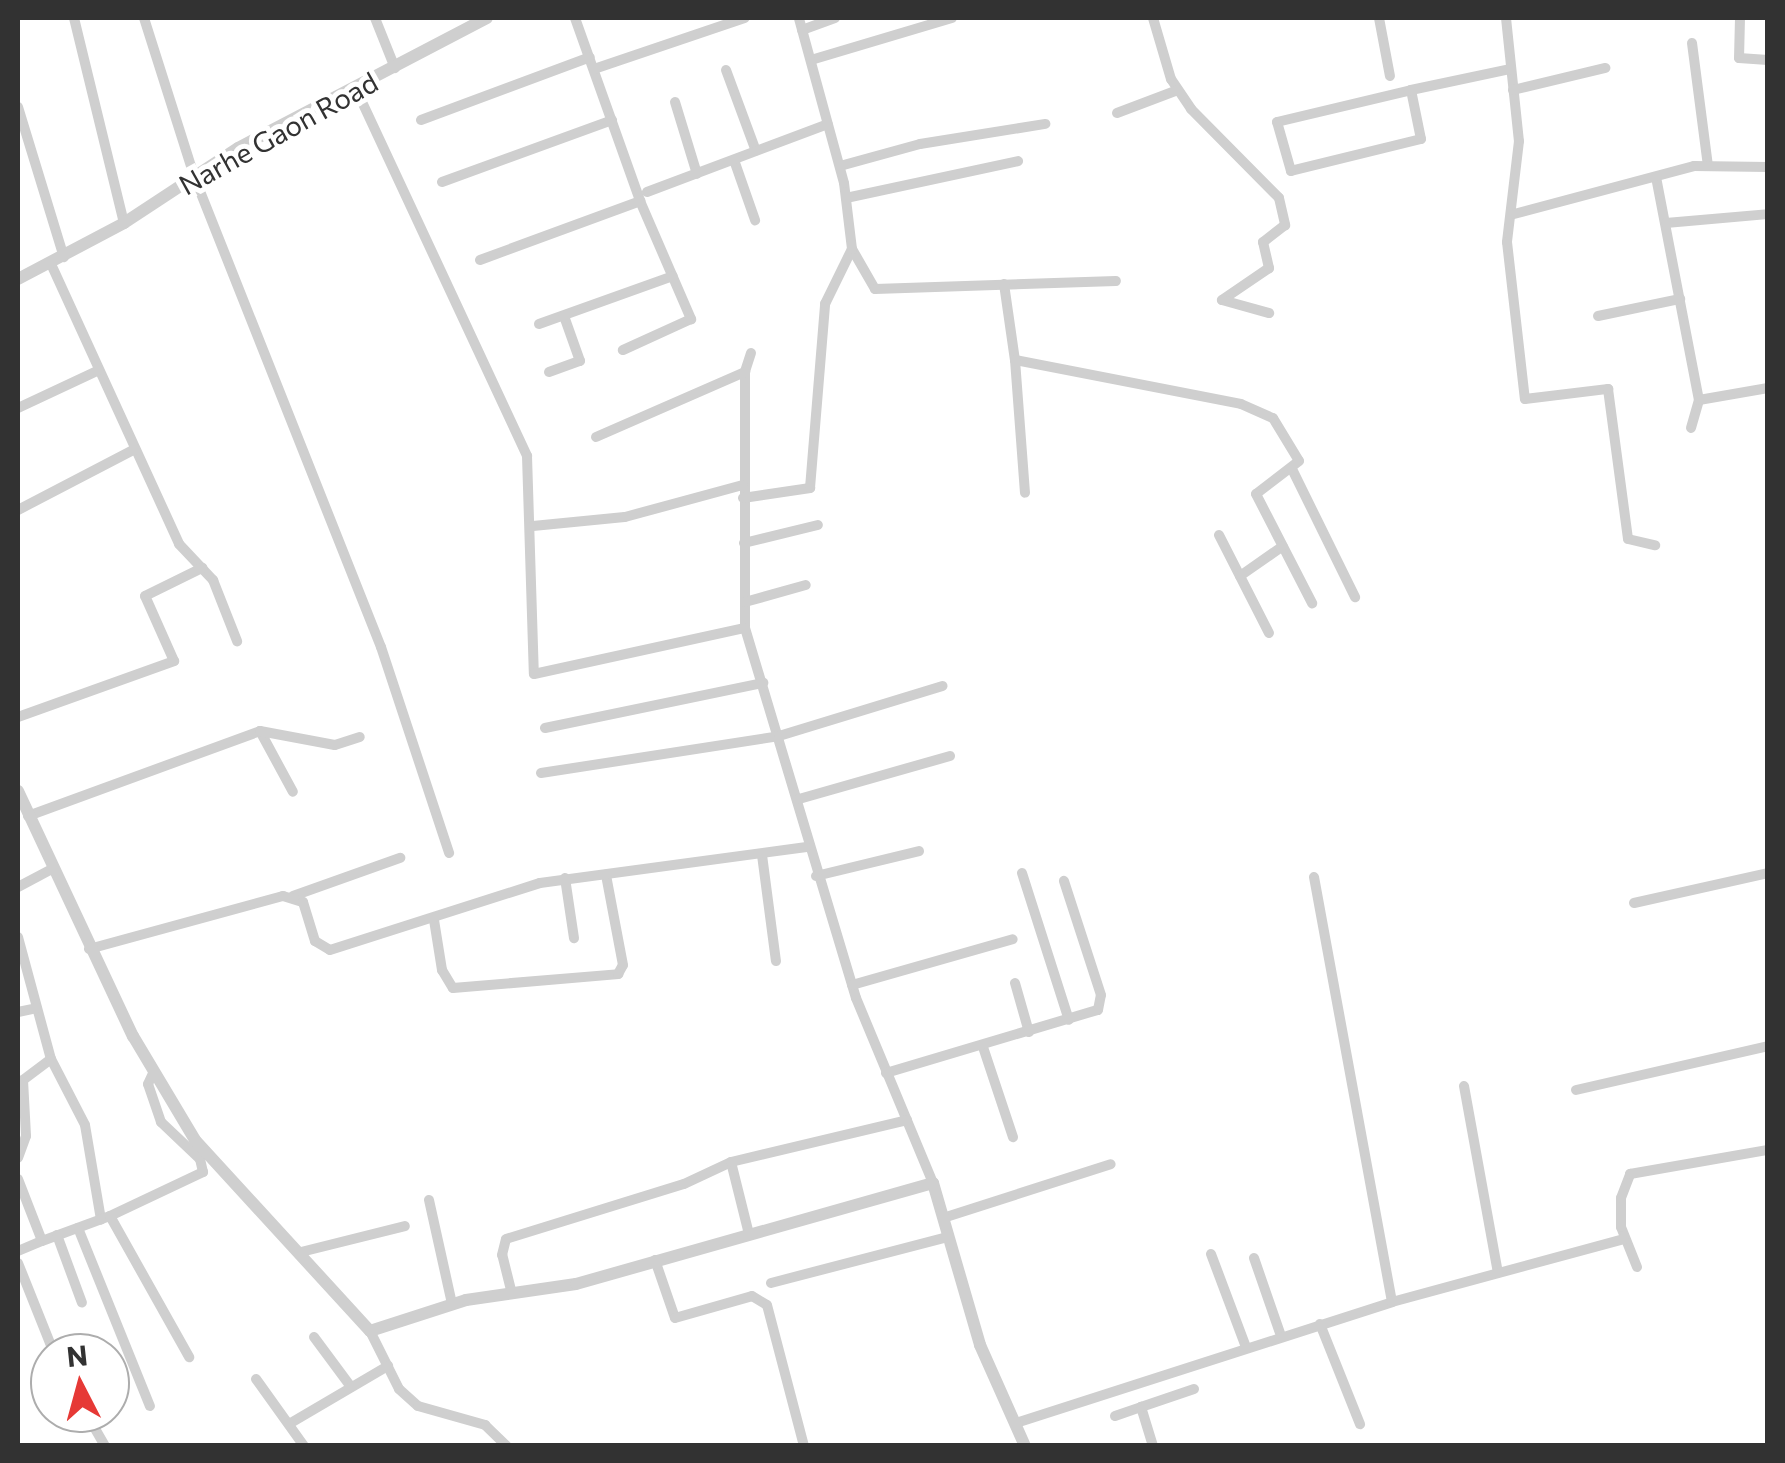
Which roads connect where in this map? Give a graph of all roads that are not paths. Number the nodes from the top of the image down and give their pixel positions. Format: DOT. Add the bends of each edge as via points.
graph roads {
  1 [pos="74,18"];
  2 [pos="144,18"];
  3 [pos="375,18"];
  4 [pos="487,18"];
  5 [pos="575,18"];
  6 [pos="745,18"];
  7 [pos="835,18"];
  8 [pos="952,18"];
  9 [pos="1153,18"];
  10 [pos="1378,18"];
  11 [pos="1506,18"];
  12 [pos="1740,18"];
  13 [pos="800,24"];
  14 [pos="1692,43"];
  15 [pos="590,57"];
  16 [pos="810,60"];
  17 [pos="1768,60"];
  18 [pos="395,68"];
  19 [pos="1605,68"];
  20 [pos="594,69"];
  21 [pos="1511,69"];
  22 [pos="726,70"];
  23 [pos="1390,76"];
  24 [pos="356,88"];
  25 [pos="1178,90"];
  26 [pos="1411,90"];
  27 [pos="1513,90"];
  28 [pos="675,102"];
  29 [pos="18,106"];
  30 [pos="1117,113"];
  31 [pos="420,120"];
  32 [pos="612,120"];
  33 [pos="828,124"];
  34 [pos="1045,124"];
  35 [pos="756,151"];
  36 [pos="734,160"];
  37 [pos="1018,161"];
  38 [pos="840,166"];
  39 [pos="1708,166"];
  40 [pos="1768,167"];
  41 [pos="696,174"];
  42 [pos="194,176"];
  43 [pos="1656,177"];
  44 [pos="442,182"];
  45 [pos="644,196"];
  46 [pos="846,198"];
  47 [pos="1514,214"];
  48 [pos="1768,214"];
  49 [pos="755,220"];
  50 [pos="124,223"];
  51 [pos="1666,223"];
  52 [pos="852,249"];
  53 [pos="57,260"];
  54 [pos="480,260"];
  55 [pos="672,276"];
  56 [pos="18,279"];
  57 [pos="1116,282"];
  58 [pos="1004,284"];
  59 [pos="1680,299"];
  60 [pos="1269,314"];
  61 [pos="564,316"];
  62 [pos="1598,316"];
  63 [pos="540,324"];
  64 [pos="622,350"];
  65 [pos="751,353"];
  66 [pos="1014,360"];
  67 [pos="99,370"];
  68 [pos="549,372"];
  69 [pos="745,372"];
  70 [pos="1768,388"];
  71 [pos="1699,400"];
  72 [pos="18,408"];
  73 [pos="1691,428"];
  74 [pos="596,437"];
  75 [pos="136,449"];
  76 [pos="1292,469"];
  77 [pos="743,485"];
  78 [pos="1025,493"];
  79 [pos="743,498"];
  80 [pos="18,510"];
  81 [pos="818,524"];
  82 [pos="533,526"];
  83 [pos="1219,535"];
  84 [pos="744,543"];
  85 [pos="1654,545"];
  86 [pos="1284,546"];
  87 [pos="202,568"];
  88 [pos="1240,576"];
  89 [pos="806,585"];
  90 [pos="1355,597"];
  91 [pos="745,602"];
  92 [pos="1312,603"];
  93 [pos="745,628"];
  94 [pos="1269,632"];
  95 [pos="237,641"];
  96 [pos="763,684"];
  97 [pos="942,686"];
  98 [pos="18,716"];
  99 [pos="545,728"];
  100 [pos="260,731"];
  101 [pos="779,736"];
  102 [pos="360,737"];
  103 [pos="950,756"];
  104 [pos="541,773"];
  105 [pos="18,790"];
  106 [pos="293,792"];
  107 [pos="799,799"];
  108 [pos="28,816"];
  109 [pos="807,847"];
  110 [pos="919,851"];
  111 [pos="449,853"];
  112 [pos="762,854"];
  113 [pos="400,858"];
  114 [pos="50,870"];
  115 [pos="1022,872"];
  116 [pos="1768,874"];
  117 [pos="606,875"];
  118 [pos="816,876"];
  119 [pos="1314,877"];
  120 [pos="566,878"];
  121 [pos="1064,881"];
  122 [pos="18,887"];
  123 [pos="293,896"];
  124 [pos="1634,902"];
  125 [pos="434,920"];
  126 [pos="574,938"];
  127 [pos="1013,939"];
  128 [pos="19,945"];
  129 [pos="89,949"];
  130 [pos="776,961"];
  131 [pos="1015,984"];
  132 [pos="852,985"];
  133 [pos="37,1008"];
  134 [pos="18,1012"];
  135 [pos="1068,1020"];
  136 [pos="1030,1032"];
  137 [pos="1768,1046"];
  138 [pos="984,1047"];
  139 [pos="51,1059"];
  140 [pos="154,1071"];
  141 [pos="886,1073"];
  142 [pos="1464,1086"];
  143 [pos="1576,1090"];
  144 [pos="906,1120"];
  145 [pos="1014,1137"];
  146 [pos="1768,1150"];
  147 [pos="18,1158"];
  148 [pos="731,1162"];
  149 [pos="1111,1164"];
  150 [pos="18,1179"];
  151 [pos="933,1183"];
  152 [pos="428,1200"];
  153 [pos="105,1218"];
  154 [pos="943,1218"];
  155 [pos="33,1219"];
  156 [pos="18,1224"];
  157 [pos="405,1226"];
  158 [pos="78,1228"];
  159 [pos="749,1234"];
  160 [pos="57,1236"];
  161 [pos="948,1237"];
  162 [pos="1624,1239"];
  163 [pos="42,1241"];
  164 [pos="18,1251"];
  165 [pos="301,1252"];
  166 [pos="1211,1254"];
  167 [pos="1254,1258"];
  168 [pos="655,1260"];
  169 [pos="18,1263"];
  170 [pos="1637,1267"];
  171 [pos="1498,1273"];
  172 [pos="771,1283"];
  173 [pos="511,1290"];
  174 [pos="1392,1302"];
  175 [pos="82,1303"];
  176 [pos="452,1304"];
  177 [pos="1320,1324"];
  178 [pos="370,1331"];
  179 [pos="46,1333"];
  180 [pos="1282,1336"];
  181 [pos="314,1337"];
  182 [pos="1246,1347"];
  183 [pos="189,1357"];
  184 [pos="388,1366"];
  185 [pos="256,1379"];
  186 [pos="351,1388"];
  187 [pos="1194,1389"];
  188 [pos="150,1406"];
  189 [pos="1141,1407"];
  190 [pos="1115,1416"];
  191 [pos="289,1424"];
  192 [pos="1016,1424"];
  193 [pos="1360,1424"];
  194 [pos="304,1446"];
  195 [pos="507,1446"];
  196 [pos="804,1446"];
  197 [pos="1024,1446"];
  198 [pos="1153,1446"];
  1 -- 50 [label="street"];
  2 -- 42 [label="street"];
  3 -- 18 [label="street"];
  4 -- 18 [label="street, Narhe Gaon Road"];
  5 -- 15 [label="street"];
  6 -- 20 [label="street"];
  7 -- 13 [label="street"];
  8 -- 16 [label="street"];
  9 -- 25 [label="street"];
  10 -- 23 [label="street"];
  11 -- 21 [label="street"];
  12 -- 17 [label="street" via="1739,58"];
  13 -- 16 [label="street"];
  14 -- 39 [label="street"];
  15 -- 20 [label="street"];
  15 -- 31 [label="street"];
  16 -- 33 [label="street"];
  18 -- 24 [label="street, Narhe Gaon Road"];
  19 -- 27 [label="street"];
  20 -- 32 [label="street"];
  21 -- 26 [label="street"];
  21 -- 27 [label="street"];
  22 -- 35 [label="street"];
  24 -- 42 [label="street, Narhe Gaon Road"];
  24 -- 82 [label="street" via="527,456"];
  25 -- 30 [label="street"];
  25 -- 60 [label="street" via="1279,198 1285,225 1262,242 1269,268 1222,300"];
  26 -- 26 [label="street" via="1421,140 1291,171 1277,122"];
  27 -- 47 [label="street"];
  28 -- 41 [label="street"];
  29 -- 53 [label="street"];
  32 -- 44 [label="street"];
  32 -- 45 [label="street"];
  33 -- 35 [label="street"];
  33 -- 38 [label="street"];
  34 -- 38 [label="street" via="920,144"];
  35 -- 36 [label="street"];
  36 -- 41 [label="street"];
  36 -- 49 [label="street"];
  37 -- 46 [label="street"];
  38 -- 46 [label="street"];
  39 -- 40 [label="street"];
  39 -- 43 [label="street"];
  41 -- 45 [label="street"];
  42 -- 50 [label="street, Narhe Gaon Road"];
  42 -- 111 [label="street" via="381,647"];
  43 -- 47 [label="street"];
  43 -- 51 [label="street"];
  45 -- 54 [label="street"];
  45 -- 55 [label="street"];
  46 -- 52 [label="street"];
  47 -- 85 [label="street" via="1508,242 1524,400 1608,389 1628,540"];
  48 -- 51 [label="street"];
  50 -- 53 [label="street, Narhe Gaon Road"];
  51 -- 59 [label="street"];
  52 -- 58 [label="street" via="875,289"];
  52 -- 79 [label="street" via="825,304 810,488"];
  53 -- 56 [label="street, Narhe Gaon Road"];
  53 -- 67 [label="street"];
  55 -- 61 [label="street"];
  55 -- 64 [label="street" via="692,319"];
  57 -- 58 [label="street"];
  58 -- 66 [label="street"];
  59 -- 62 [label="street"];
  59 -- 71 [label="street"];
  61 -- 63 [label="street"];
  61 -- 68 [label="street" via="580,361"];
  65 -- 69 [label="street"];
  66 -- 76 [label="street" via="1241,404 1273,418 1286,432 1298,454"];
  66 -- 78 [label="street"];
  67 -- 72 [label="street"];
  67 -- 75 [label="street"];
  69 -- 74 [label="street"];
  69 -- 77 [label="street"];
  70 -- 71 [label="street"];
  71 -- 73 [label="street"];
  75 -- 80 [label="street"];
  75 -- 87 [label="street" via="179,544"];
  76 -- 86 [label="street" via="1256,494"];
  76 -- 90 [label="street"];
  77 -- 79 [label="street"];
  77 -- 82 [label="street" via="625,516"];
  79 -- 84 [label="street"];
  81 -- 84 [label="street"];
  82 -- 93 [label="street" via="534,674"];
  83 -- 88 [label="street"];
  84 -- 91 [label="street"];
  86 -- 88 [label="street"];
  86 -- 92 [label="street"];
  87 -- 95 [label="street"];
  87 -- 98 [label="street" via="145,596 174,661"];
  88 -- 94 [label="street"];
  89 -- 91 [label="street"];
  91 -- 93 [label="street"];
  93 -- 96 [label="street"];
  96 -- 99 [label="street"];
  96 -- 101 [label="street"];
  97 -- 101 [label="street"];
  100 -- 102 [label="street" via="334,745"];
  100 -- 106 [label="street"];
  100 -- 108 [label="street"];
  101 -- 104 [label="street"];
  101 -- 107 [label="street"];
  103 -- 107 [label="street"];
  105 -- 108 [label="street"];
  107 -- 109 [label="street"];
  108 -- 114 [label="street"];
  109 -- 112 [label="street"];
  109 -- 118 [label="street"];
  110 -- 118 [label="street"];
  112 -- 117 [label="street"];
  112 -- 130 [label="street"];
  113 -- 123 [label="street"];
  114 -- 122 [label="street"];
  114 -- 129 [label="street"];
  115 -- 135 [label="street"];
  116 -- 124 [label="street"];
  117 -- 120 [label="street"];
  117 -- 125 [label="street" via="623,965 618,974 453,988 442,970"];
  118 -- 132 [label="street"];
  119 -- 174 [label="street"];
  120 -- 125 [label="street"];
  120 -- 126 [label="street"];
  121 -- 135 [label="street" via="1102,1001 1098,1010"];
  123 -- 125 [label="street" via="303,902 315,941 325,950"];
  123 -- 129 [label="street"];
  127 -- 132 [label="street"];
  128 -- 133 [label="street"];
  129 -- 140 [label="street"];
  131 -- 136 [label="street"];
  132 -- 141 [label="street"];
  133 -- 134 [label="street"];
  133 -- 139 [label="street"];
  135 -- 136 [label="street"];
  136 -- 138 [label="street"];
  137 -- 143 [label="street"];
  138 -- 141 [label="street"];
  138 -- 145 [label="street"];
  139 -- 147 [label="street" via="23,1080 26,1136"];
  139 -- 153 [label="street" via="85,1126"];
  140 -- 153 [label="street" via="148,1084 161,1122 200,1158 202,1172"];
  140 -- 165 [label="street" via="194,1140"];
  141 -- 144 [label="street"];
  142 -- 171 [label="street"];
  144 -- 148 [label="street"];
  144 -- 151 [label="street"];
  146 -- 162 [label="street" via="1634,1171 1621,1198"];
  148 -- 159 [label="street"];
  148 -- 173 [label="street" via="684,1184 506,1240 502,1255"];
  149 -- 154 [label="street"];
  150 -- 155 [label="street"];
  151 -- 154 [label="street"];
  151 -- 159 [label="street"];
  152 -- 176 [label="street"];
  153 -- 158 [label="street"];
  153 -- 183 [label="street"];
  154 -- 161 [label="street"];
  155 -- 156 [label="street"];
  155 -- 163 [label="street"];
  157 -- 165 [label="street"];
  158 -- 160 [label="street"];
  158 -- 188 [label="street"];
  159 -- 168 [label="street"];
  160 -- 163 [label="street"];
  160 -- 175 [label="street"];
  161 -- 172 [label="street"];
  161 -- 192 [label="street" via="980,1345"];
  162 -- 170 [label="street"];
  162 -- 171 [label="street"];
  163 -- 164 [label="street"];
  165 -- 178 [label="street"];
  166 -- 182 [label="street"];
  167 -- 180 [label="street"];
  168 -- 173 [label="street" via="576,1284"];
  168 -- 196 [label="street" via="675,1318 752,1296 767,1305"];
  169 -- 179 [label="street"];
  171 -- 174 [label="street"];
  173 -- 176 [label="street"];
  174 -- 177 [label="street"];
  176 -- 178 [label="street"];
  177 -- 180 [label="street"];
  177 -- 193 [label="street"];
  178 -- 184 [label="street"];
  180 -- 182 [label="street"];
  181 -- 186 [label="street"];
  182 -- 192 [label="street"];
  184 -- 186 [label="street"];
  184 -- 195 [label="street" via="418,1406 485,1425"];
  185 -- 191 [label="street"];
  186 -- 191 [label="street"];
  187 -- 189 [label="street"];
  189 -- 190 [label="street"];
  189 -- 198 [label="street"];
  191 -- 194 [label="street"];
  192 -- 197 [label="street"];
}
